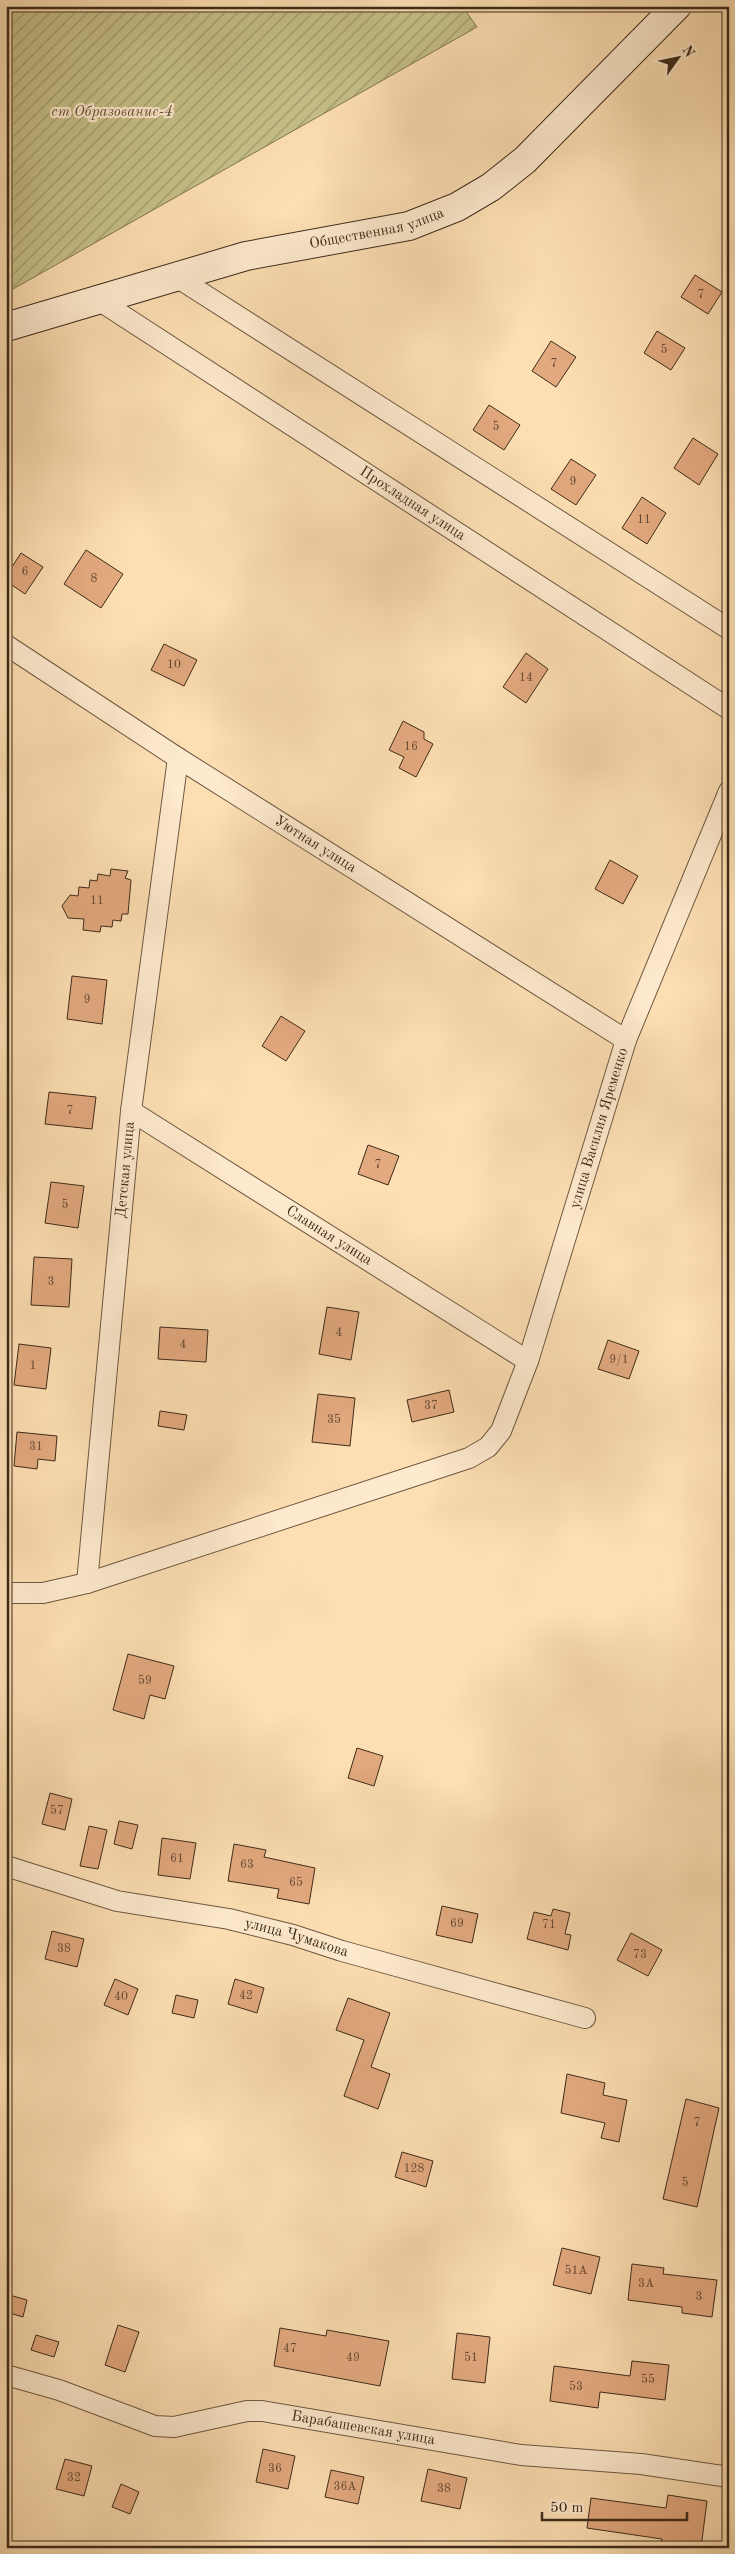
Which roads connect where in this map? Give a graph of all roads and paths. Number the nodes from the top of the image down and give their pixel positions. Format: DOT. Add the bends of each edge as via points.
graph roads {
  1 [pos="677,6"];
  2 [pos="175,276"];
  3 [pos="97,299"];
  4 [pos="6,327"];
  5 [pos="729,629"];
  6 [pos="6,645"];
  7 [pos="729,709"];
  8 [pos="178,758"];
  9 [pos="729,791"];
  10 [pos="626,1040"];
  11 [pos="131,1111"];
  12 [pos="528,1361"];
  13 [pos="87,1584"];
  14 [pos="6,1593"];
  15 [pos="6,1866"];
  16 [pos="585,2018"];
  17 [pos="6,2375"];
  18 [pos="729,2477"];
  1 -- 2 [label="main road, Общественная улица" via="525,160 457,208 409,226 246,256"];
  2 -- 3 [label="main road, Общественная улица"];
  2 -- 5 [label="street"];
  3 -- 4 [label="main road, Общественная улица"];
  3 -- 7 [label="street, Прохладная улица"];
  6 -- 8 [label="street, Уютная улица"];
  8 -- 10 [label="street, Уютная улица"];
  8 -- 11 [label="street, Детская улица"];
  9 -- 10 [label="street, улица Василия Яременко"];
  10 -- 12 [label="street, улица Василия Яременко"];
  11 -- 12 [label="street, Славная улица"];
  11 -- 13 [label="street, Детская улица"];
  12 -- 13 [label="street, улица Василия Яременко" via="501,1431 488,1447 469,1458"];
  13 -- 14 [label="street, улица Василия Яременко" via="43,1593"];
  15 -- 16 [label="street, улица Чумакова" via="117,1901 229,1919 293,1935 342,1952"];
  17 -- 18 [label="street, Барабашевская улица" via="59,2390 155,2426 174,2427 262,2411 521,2454 641,2464"];
}
